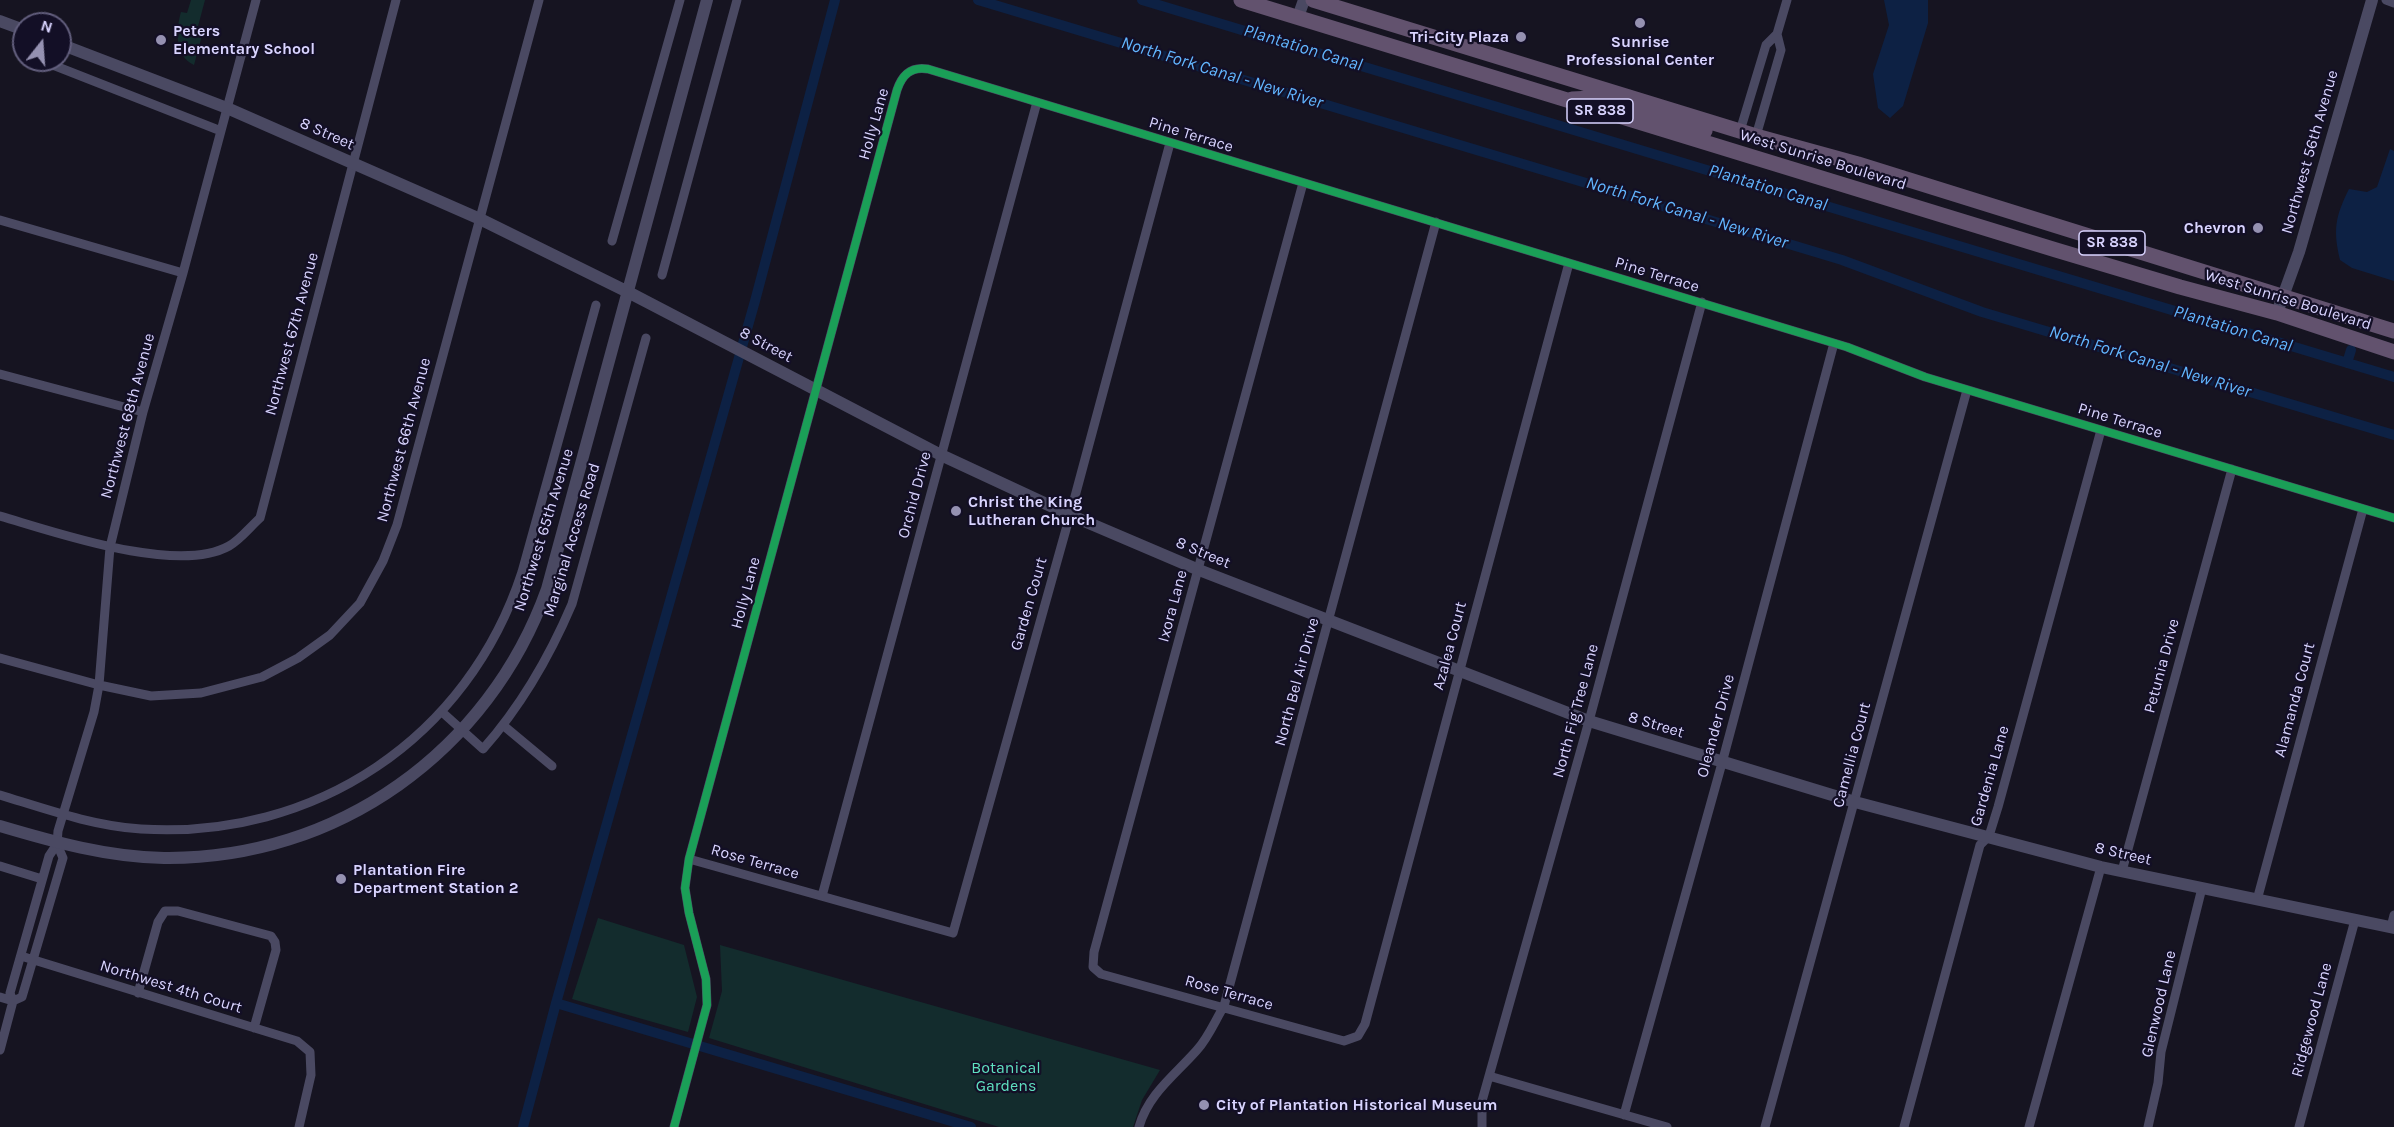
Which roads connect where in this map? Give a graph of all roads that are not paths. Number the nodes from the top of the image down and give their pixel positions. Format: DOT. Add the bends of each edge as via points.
graph roads {
  1 [pos="256,0"];
  2 [pos="396,0"];
  3 [pos="539,0"];
  4 [pos="680,0"];
  5 [pos="707,0"];
  6 [pos="737,0"];
  7 [pos="1241,0"];
  8 [pos="1304,0"];
  9 [pos="1787,0"];
  10 [pos="2372,0"];
  11 [pos="2386,0"];
  12 [pos="1318,1"];
  13 [pos="2394,3"];
  14 [pos="1298,17"];
  15 [pos="1314,22"];
  16 [pos="1777,34"];
  17 [pos="72,49"];
  18 [pos="909,71"];
  19 [pos="70,72"];
  20 [pos="1563,100"];
  21 [pos="1037,102"];
  22 [pos="227,108"];
  23 [pos="1740,131"];
  24 [pos="221,132"];
  25 [pos="1756,136"];
  26 [pos="1170,143"];
  27 [pos="1754,157"];
  28 [pos="353,163"];
  29 [pos="1858,164"];
  30 [pos="1303,183"];
  31 [pos="2025,217"];
  32 [pos="1952,218"];
  33 [pos="0,219"];
  34 [pos="480,219"];
  35 [pos="1436,222"];
  36 [pos="612,241"];
  37 [pos="1569,263"];
  38 [pos="183,273"];
  39 [pos="662,275"];
  40 [pos="628,292"];
  41 [pos="2284,295"];
  42 [pos="1702,302"];
  43 [pos="596,305"];
  44 [pos="2277,313"];
  45 [pos="2394,331"];
  46 [pos="646,338"];
  47 [pos="1834,343"];
  48 [pos="2394,352"];
  49 [pos="0,374"];
  50 [pos="815,389"];
  51 [pos="1967,390"];
  52 [pos="142,412"];
  53 [pos="2101,430"];
  54 [pos="941,455"];
  55 [pos="2232,469"];
  56 [pos="2363,509"];
  57 [pos="1070,515"];
  58 [pos="0,516"];
  59 [pos="2394,518"];
  60 [pos="110,547"];
  61 [pos="1198,570"];
  62 [pos="1329,622"];
  63 [pos="0,658"];
  64 [pos="1459,672"];
  65 [pos="99,685"];
  66 [pos="442,712"];
  67 [pos="1589,721"];
  68 [pos="504,726"];
  69 [pos="461,729"];
  70 [pos="1722,763"];
  71 [pos="552,766"];
  72 [pos="0,795"];
  73 [pos="1855,802"];
  74 [pos="63,814"];
  75 [pos="0,826"];
  76 [pos="1989,836"];
  77 [pos="57,844"];
  78 [pos="689,859"];
  79 [pos="0,866"];
  80 [pos="2101,867"];
  81 [pos="2122,871"];
  82 [pos="42,879"];
  83 [pos="2202,888"];
  84 [pos="822,896"];
  85 [pos="2257,900"];
  86 [pos="2394,915"];
  87 [pos="2355,920"];
  88 [pos="2392,927"];
  89 [pos="953,933"];
  90 [pos="21,956"];
  91 [pos="34,960"];
  92 [pos="1093,967"];
  93 [pos="138,993"];
  94 [pos="0,998"];
  95 [pos="13,1001"];
  96 [pos="1224,1006"];
  97 [pos="254,1028"];
  98 [pos="1358,1036"];
  99 [pos="0,1050"];
  100 [pos="1489,1076"];
  101 [pos="1624,1115"];
  102 [pos="298,1127"];
  103 [pos="674,1127"];
  104 [pos="1139,1127"];
  105 [pos="1482,1127"];
  106 [pos="1667,1127"];
  107 [pos="1765,1127"];
  108 [pos="1904,1127"];
  109 [pos="2029,1127"];
  110 [pos="2148,1127"];
  111 [pos="2299,1127"];
  1 -- 22 [label="street, Northwest 68th Avenue"];
  2 -- 28 [label="street, Northwest 67th Avenue"];
  3 -- 34 [label="street, Northwest 66th Avenue"];
  4 -- 36 [label="street"];
  5 -- 40 [label="street, Northwest 65th Avenue"];
  6 -- 39 [label="street"];
  7 -- 14 [label="highway, West Sunrise Boulevard / SR 838"];
  8 -- 14 [label="street"];
  9 -- 16 [label="street"];
  10 -- 41 [label="street, Northwest 56th Avenue"];
  11 -- 13 [label="street"];
  12 -- 15 [label="street"];
  12 -- 23 [label="highway, West Sunrise Boulevard / SR 838"];
  14 -- 15 [label="highway, West Sunrise Boulevard / SR 838"];
  15 -- 20 [label="highway, West Sunrise Boulevard / SR 838"];
  16 -- 23 [label="street" via="1766,45"];
  16 -- 25 [label="street" via="1780,50"];
  17 -- 22 [label="street, 8 Street"];
  18 -- 21 [label="street, Pine Terrace" via="928,69"];
  18 -- 50 [label="street, Holly Lane" via="897,90"];
  19 -- 24 [label="street"];
  20 -- 25 [label="highway" via="1593,98 1739,141"];
  20 -- 27 [label="highway, West Sunrise Boulevard / SR 838"];
  21 -- 26 [label="street, Pine Terrace"];
  21 -- 54 [label="street, Orchid Drive"];
  22 -- 24 [label="street, Northwest 68th Avenue"];
  22 -- 28 [label="street, 8 Street"];
  23 -- 25 [label="highway, West Sunrise Boulevard / SR 838"];
  24 -- 38 [label="street, Northwest 68th Avenue"];
  25 -- 29 [label="highway, West Sunrise Boulevard / SR 838"];
  26 -- 30 [label="street, Pine Terrace"];
  26 -- 57 [label="street, Garden Court"];
  27 -- 29 [label="highway" via="1768,147 1837,167"];
  27 -- 32 [label="highway, West Sunrise Boulevard / SR 838"];
  28 -- 34 [label="street, 8 Street"];
  28 -- 60 [label="street, Northwest 67th Avenue" via="260,518 229,546 199,555 163,556"];
  29 -- 31 [label="highway, West Sunrise Boulevard / SR 838"];
  30 -- 35 [label="street, Pine Terrace"];
  30 -- 61 [label="street, Ixora Lane"];
  31 -- 32 [label="highway" via="2011,221 1992,216"];
  31 -- 41 [label="highway, West Sunrise Boulevard / SR 838"];
  32 -- 44 [label="highway, West Sunrise Boulevard / SR 838"];
  33 -- 38 [label="street"];
  34 -- 40 [label="street, 8 Street"];
  34 -- 65 [label="street, Northwest 66th Avenue" via="397,525 360,603 330,635 262,677 201,693 151,696"];
  35 -- 37 [label="street, Pine Terrace"];
  35 -- 62 [label="street, North Bel Air Drive"];
  37 -- 42 [label="street, Pine Terrace"];
  37 -- 64 [label="street, Azalea Court"];
  38 -- 52 [label="street, Northwest 68th Avenue"];
  40 -- 50 [label="street, 8 Street"];
  40 -- 69 [label="street, Northwest 65th Avenue" via="538,613 507,673 483,707"];
  41 -- 44 [label="street, Northwest 56th Avenue"];
  41 -- 45 [label="highway, West Sunrise Boulevard / SR 838"];
  42 -- 47 [label="street, Pine Terrace"];
  42 -- 67 [label="street, North Fig Tree Lane"];
  43 -- 66 [label="street" via="516,592 474,672"];
  44 -- 48 [label="highway, West Sunrise Boulevard / SR 838"];
  46 -- 68 [label="street, Marginal Access Road" via="572,604 540,672"];
  47 -- 51 [label="street, Pine Terrace"];
  47 -- 70 [label="street, Oleander Drive"];
  49 -- 52 [label="street"];
  50 -- 54 [label="street, 8 Street"];
  50 -- 78 [label="street, Holly Lane"];
  51 -- 53 [label="street, Pine Terrace"];
  51 -- 73 [label="street, Camellia Court"];
  52 -- 60 [label="street, Northwest 68th Avenue"];
  53 -- 55 [label="street, Pine Terrace"];
  53 -- 76 [label="street, Gardenia Lane"];
  54 -- 57 [label="street, 8 Street"];
  54 -- 84 [label="street, Orchid Drive"];
  55 -- 56 [label="street, Pine Terrace"];
  55 -- 81 [label="street, Petunia Drive"];
  56 -- 59 [label="street, Pine Terrace"];
  56 -- 85 [label="street, Alamanda Court"];
  57 -- 61 [label="street, 8 Street"];
  57 -- 89 [label="street, Garden Court"];
  58 -- 60 [label="street, Northwest 67th Avenue"];
  60 -- 65 [label="street, Northwest 68th Avenue"];
  61 -- 62 [label="street, 8 Street"];
  61 -- 92 [label="street, Ixora Lane"];
  62 -- 64 [label="street, 8 Street"];
  62 -- 96 [label="street, North Bel Air Drive"];
  63 -- 65 [label="street, Northwest 66th Avenue"];
  64 -- 67 [label="street, 8 Street"];
  64 -- 98 [label="street, Azalea Court" via="1365,1024"];
  65 -- 74 [label="street, Northwest 68th Avenue"];
  66 -- 69 [label="street, Marginal Access Road"];
  66 -- 74 [label="street" via="393,756 365,775 279,814 188,830 139,829"];
  67 -- 70 [label="street, 8 Street"];
  67 -- 100 [label="street, North Fig Tree Lane"];
  68 -- 69 [label="street, Marginal Access Road" via="483,749"];
  68 -- 71 [label="street"];
  69 -- 77 [label="street, Northwest 65th Avenue" via="383,797 348,817 285,841 219,855 164,858"];
  70 -- 73 [label="street, 8 Street"];
  70 -- 101 [label="street, Oleander Drive"];
  72 -- 74 [label="street"];
  73 -- 76 [label="street, 8 Street"];
  73 -- 107 [label="street, Camellia Court"];
  74 -- 77 [label="street, Northwest 68th Avenue"];
  75 -- 77 [label="street, Northwest 65th Avenue"];
  76 -- 80 [label="street, 8 Street"];
  76 -- 108 [label="street, Gardenia Lane" via="1980,845"];
  77 -- 82 [label="street, Northwest 68th Avenue"];
  77 -- 91 [label="street, Northwest 68th Avenue" via="63,858"];
  78 -- 84 [label="street, Rose Terrace"];
  78 -- 103 [label="street, Holly Lane" via="686,896 706,979 707,1005"];
  79 -- 82 [label="street"];
  80 -- 81 [label="street, 8 Street"];
  80 -- 109 [label="street"];
  81 -- 83 [label="street, 8 Street"];
  82 -- 90 [label="street, Northwest 68th Avenue"];
  83 -- 85 [label="street, 8 Street"];
  83 -- 110 [label="street, Glenwood Lane" via="2161,1052"];
  84 -- 89 [label="street, Rose Terrace"];
  85 -- 87 [label="street, 8 Street"];
  86 -- 88 [label="street"];
  87 -- 88 [label="street, 8 Street"];
  87 -- 111 [label="street, Ridgewood Lane"];
  90 -- 91 [label="street, Northwest 4th Court"];
  90 -- 95 [label="street, Northwest 68th Avenue" via="10,993"];
  91 -- 93 [label="street, Northwest 4th Court"];
  91 -- 95 [label="street, Northwest 68th Avenue" via="22,997"];
  92 -- 96 [label="street, Rose Terrace" via="1101,974"];
  93 -- 97 [label="street, Northwest 4th Court"];
  93 -- 97 [label="street" via="158,922 165,911 271,936 276,950"];
  94 -- 95 [label="street"];
  95 -- 99 [label="street, Northwest 68th Avenue"];
  96 -- 98 [label="street, Rose Terrace" via="1344,1041"];
  96 -- 104 [label="street, North Bel Air Drive" via="1198,1048 1149,1103"];
  97 -- 102 [label="street, Northwest 4th Court" via="297,1041 310,1052 311,1075"];
  100 -- 101 [label="street"];
  100 -- 105 [label="street, North Fig Tree Lane" via="1482,1101"];
  101 -- 106 [label="street"];
}
